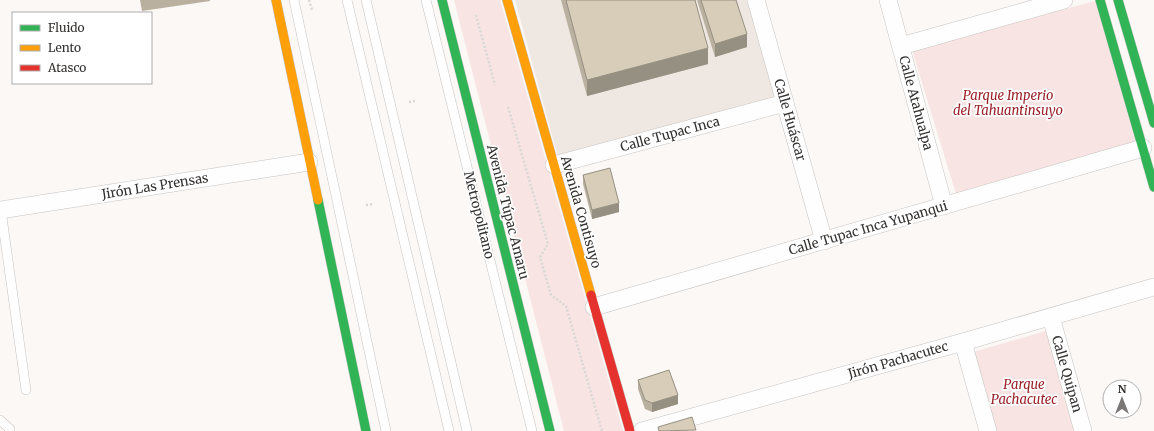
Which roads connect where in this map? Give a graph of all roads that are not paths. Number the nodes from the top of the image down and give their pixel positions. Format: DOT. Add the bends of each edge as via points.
graph roads {
  1 [pos="276,0"];
  2 [pos="294,0"];
  3 [pos="347,0"];
  4 [pos="366,0"];
  5 [pos="426,0"];
  6 [pos="442,0"];
  7 [pos="507,0"];
  8 [pos="756,0"];
  9 [pos="888,0"];
  10 [pos="1064,0"];
  11 [pos="1100,0"];
  12 [pos="1118,0"];
  13 [pos="900,46"];
  14 [pos="785,103"];
  15 [pos="1154,123"];
  16 [pos="1142,148"];
  17 [pos="309,162"];
  18 [pos="554,165"];
  19 [pos="1154,187"];
  20 [pos="944,206"];
  21 [pos="0,210"];
  22 [pos="824,241"];
  23 [pos="1154,287"];
  24 [pos="594,307"];
  25 [pos="1051,317"];
  26 [pos="963,342"];
  27 [pos="26,390"];
  28 [pos="0,420"];
  29 [pos="10,429"];
  30 [pos="366,431"];
  31 [pos="386,431"];
  32 [pos="449,431"];
  33 [pos="467,431"];
  34 [pos="532,431"];
  35 [pos="550,431"];
  36 [pos="630,431"];
  37 [pos="642,431"];
  38 [pos="988,431"];
  39 [pos="1084,431"];
  1 -- 17 [label="main road"];
  2 -- 31 [label="lane"];
  3 -- 32 [label="lane"];
  4 -- 33 [label="lane"];
  5 -- 34 [label="lane, Metropolitano"];
  6 -- 35 [label="main road, Avenida Túpac Amaru"];
  7 -- 18 [label="main road, Avenida Contisuyo"];
  8 -- 14 [label="street, Calle Huáscar"];
  9 -- 13 [label="street, Calle Atahualpa"];
  10 -- 13 [label="street"];
  11 -- 16 [label="main road"];
  12 -- 15 [label="main road"];
  13 -- 20 [label="street, Calle Atahualpa"];
  14 -- 18 [label="street, Calle Tupac Inca"];
  14 -- 22 [label="street, Calle Huáscar"];
  16 -- 19 [label="main road"];
  16 -- 20 [label="street, Calle Tupac Inca Yupanqui"];
  17 -- 21 [label="street, Jirón Las Prensas"];
  17 -- 30 [label="main road"];
  18 -- 24 [label="main road, Avenida Contisuyo"];
  20 -- 22 [label="street, Calle Tupac Inca Yupanqui"];
  21 -- 27 [label="lane"];
  22 -- 24 [label="street, Calle Tupac Inca Yupanqui"];
  23 -- 25 [label="street, Jirón Pachacutec"];
  24 -- 36 [label="main road, Avenida Contisuyo"];
  25 -- 26 [label="street, Jirón Pachacutec"];
  25 -- 39 [label="street, Calle Quipan"];
  26 -- 37 [label="street, Jirón Pachacutec"];
  26 -- 38 [label="street"];
  28 -- 29 [label="lane"];
}
